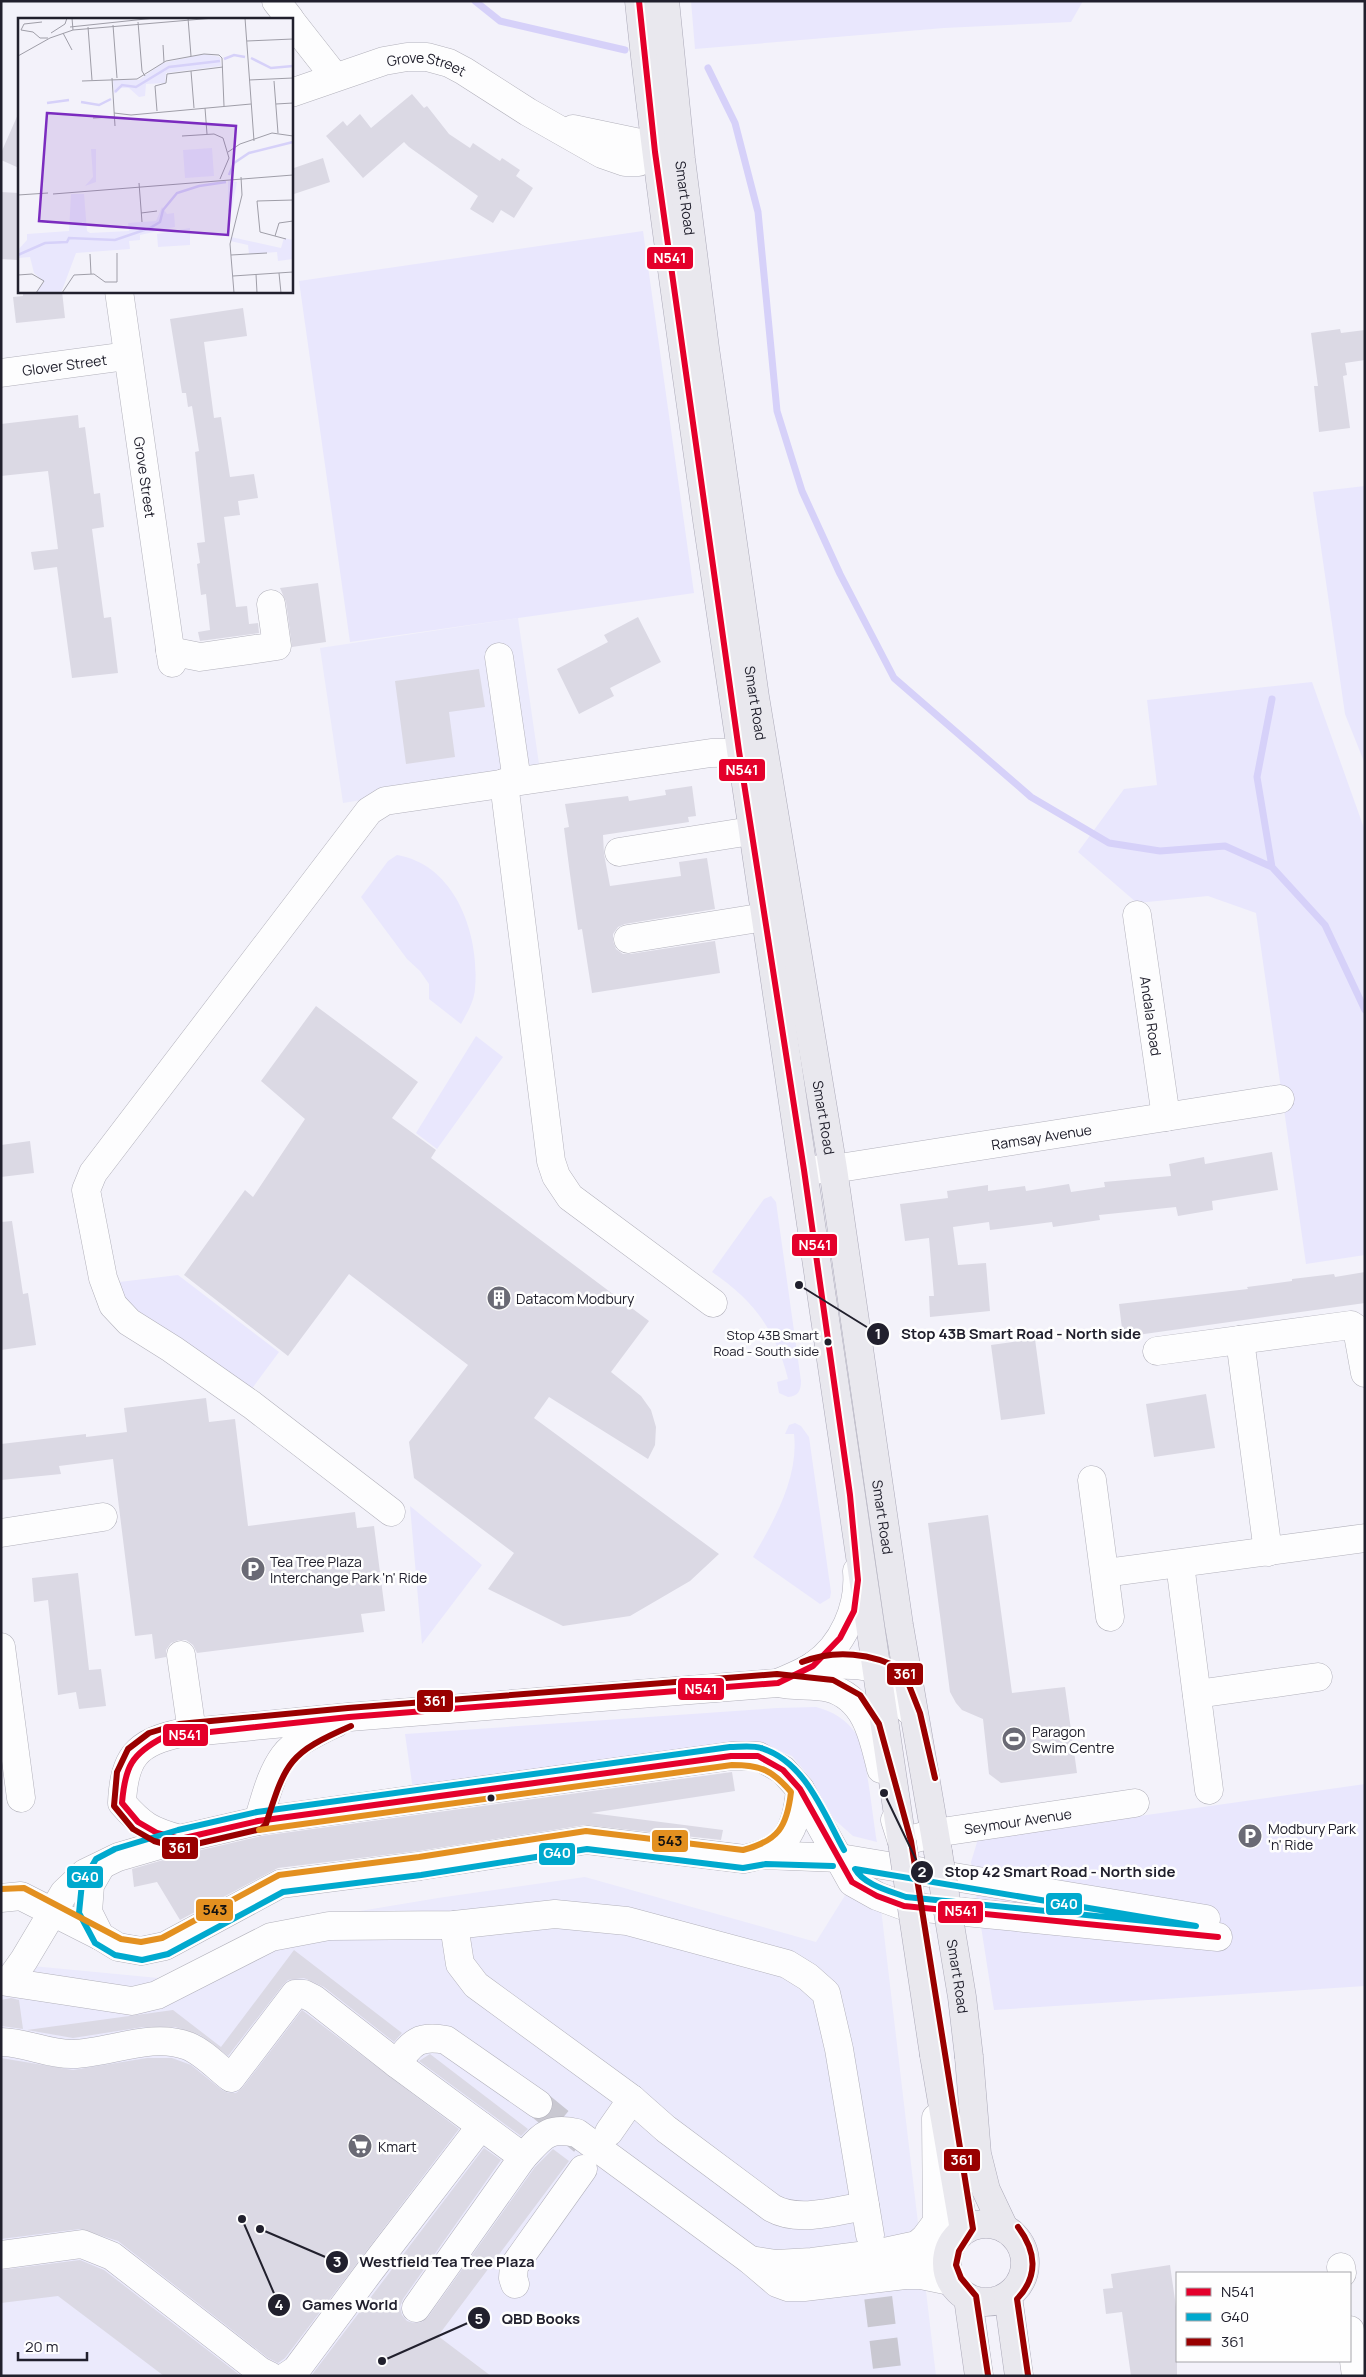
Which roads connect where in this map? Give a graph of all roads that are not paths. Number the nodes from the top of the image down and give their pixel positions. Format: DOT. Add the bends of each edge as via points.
graph roads {
  1 [pos="276,1"];
  2 [pos="639,1"];
  3 [pos="665,1"];
  4 [pos="289,18"];
  5 [pos="292,23"];
  6 [pos="334,77"];
  7 [pos="292,93"];
  8 [pos="668,151"];
  9 [pos="119,292"];
  10 [pos="127,356"];
  11 [pos="1,373"];
  12 [pos="271,604"];
  13 [pos="499,657"];
  14 [pos="752,752"];
  15 [pos="510,782"];
  16 [pos="751,831"];
  17 [pos="618,852"];
  18 [pos="1137,915"];
  19 [pos="765,917"];
  20 [pos="628,939"];
  21 [pos="1280,1098"];
  22 [pos="1166,1117"];
  23 [pos="833,1169"];
  24 [pos="804,1170"];
  25 [pos="713,1303"];
  26 [pos="1240,1340"];
  27 [pos="1157,1351"];
  28 [pos="1365,1373"];
  29 [pos="1092,1480"];
  30 [pos="850,1495"];
  31 [pos="391,1512"];
  32 [pos="103,1518"];
  33 [pos="1,1534"];
  34 [pos="1365,1538"];
  35 [pos="1268,1552"];
  36 [pos="1180,1564"];
  37 [pos="1104,1573"];
  38 [pos="1110,1617"];
  39 [pos="899,1625"];
  40 [pos="1,1647"];
  41 [pos="181,1655"];
  42 [pos="813,1666"];
  43 [pos="877,1668"];
  44 [pos="1318,1677"];
  45 [pos="778,1683"];
  46 [pos="829,1688"];
  47 [pos="1197,1694"];
  48 [pos="349,1717"];
  49 [pos="192,1732"];
  50 [pos="924,1768"];
  51 [pos="800,1789"];
  52 [pos="1209,1790"];
  53 [pos="21,1798"];
  54 [pos="1135,1803"];
  55 [pos="258,1822"];
  56 [pos="180,1839"];
  57 [pos="902,1842"];
  58 [pos="937,1843"];
  59 [pos="765,1855"];
  60 [pos="840,1858"];
  61 [pos="101,1866"];
  62 [pos="1,1898"];
  63 [pos="52,1912"];
  64 [pos="454,1925"];
  65 [pos="100,1936"];
  66 [pos="5,1981"];
  67 [pos="1,2042"];
  68 [pos="934,2056"];
  69 [pos="398,2064"];
  70 [pos="632,2099"];
  71 [pos="538,2104"];
  72 [pos="481,2126"];
  73 [pos="609,2132"];
  74 [pos="523,2157"];
  75 [pos="583,2169"];
  76 [pos="865,2206"];
  77 [pos="1004,2228"];
  78 [pos="870,2235"];
  79 [pos="956,2240"];
  80 [pos="1,2255"];
  81 [pos="750,2260"];
  82 [pos="515,2284"];
  83 [pos="959,2290"];
  84 [pos="1008,2296"];
  85 [pos="416,2308"];
  86 [pos="1351,2338"];
  87 [pos="270,2376"];
  88 [pos="287,2376"];
  89 [pos="978,2376"];
  90 [pos="1019,2376"];
  91 [pos="1356,2376"];
  1 -- 4 [label="street"];
  2 -- 8 [label="main road, Smart Road"];
  3 -- 8 [label="main road, Smart Road"];
  5 -- 6 [label="street"];
  6 -- 7 [label="street, Grove Street"];
  6 -- 8 [label="street, Grove Street" via="384,61 427,57 464,71 602,154 625,162 639,162"];
  8 -- 14 [label="main road, Smart Road" via="705,348"];
  9 -- 10 [label="street, Grove Street"];
  10 -- 11 [label="street, Glover Street"];
  10 -- 12 [label="street, Grove Street" via="171,657 200,657 277,646"];
  13 -- 15 [label="street"];
  14 -- 15 [label="street" via="711,753"];
  14 -- 16 [label="main road, Smart Road"];
  14 -- 23 [label="main road, Smart Road"];
  15 -- 25 [label="street" via="556,1176 570,1196"];
  15 -- 31 [label="street" via="385,801 369,811 93,1173 86,1190 103,1278 113,1305 129,1322 252,1405"];
  16 -- 17 [label="street"];
  16 -- 19 [label="main road, Smart Road"];
  18 -- 22 [label="street, Andala Road"];
  19 -- 20 [label="street"];
  19 -- 24 [label="main road, Smart Road"];
  21 -- 22 [label="street, Ramsay Avenue"];
  22 -- 23 [label="street, Ramsay Avenue"];
  23 -- 24 [label="street, Ramsay Avenue"];
  23 -- 39 [label="main road, Smart Road"];
  24 -- 30 [label="main road, Smart Road"];
  26 -- 27 [label="street"];
  26 -- 28 [label="street" via="1351,1325 1357,1328"];
  26 -- 35 [label="street"];
  29 -- 37 [label="street"];
  30 -- 42 [label="street" via="858,1580 854,1612 840,1638"];
  30 -- 43 [label="main road, Smart Road"];
  32 -- 33 [label="street"];
  34 -- 35 [label="street"];
  35 -- 36 [label="street"];
  36 -- 37 [label="street"];
  36 -- 47 [label="street"];
  37 -- 38 [label="street"];
  39 -- 43 [label="street" via="894,1654"];
  39 -- 50 [label="main road, Smart Road"];
  40 -- 53 [label="street"];
  41 -- 49 [label="street"];
  42 -- 43 [label="street" via="856,1663"];
  42 -- 45 [label="street"];
  43 -- 46 [label="street"];
  43 -- 50 [label="street" via="897,1678 911,1715"];
  43 -- 57 [label="main road, Smart Road"];
  44 -- 47 [label="street"];
  45 -- 46 [label="street"];
  45 -- 48 [label="street"];
  46 -- 57 [label="street" via="854,1701 871,1727"];
  47 -- 52 [label="street"];
  48 -- 49 [label="street"];
  48 -- 55 [label="street" via="315,1732 284,1755 270,1783"];
  49 -- 56 [label="street" via="147,1744 131,1759 123,1777 122,1803 138,1822 157,1833"];
  50 -- 58 [label="main road, Smart Road"];
  51 -- 55 [label="street" via="783,1770 758,1756 731,1756"];
  51 -- 59 [label="street" via="798,1814 787,1837"];
  51 -- 60 [label="street"];
  54 -- 58 [label="street, Seymour Avenue"];
  55 -- 56 [label="street"];
  56 -- 61 [label="street" via="118,1857"];
  57 -- 58 [label="street, Seymour Avenue"];
  57 -- 68 [label="main road, Smart Road, bridge"];
  58 -- 77 [label="main road, Smart Road, bridge" via="970,2056 977,2154 986,2190"];
  59 -- 60 [label="street"];
  59 -- 65 [label="street" via="744,1859 587,1840 280,1884 166,1946 141,1952 118,1947"];
  60 -- 60 [label="street" via="852,1882 904,1906 1218,1929"];
  61 -- 63 [label="street" via="85,1873 64,1893"];
  61 -- 65 [label="street" via="90,1885 88,1912"];
  62 -- 63 [label="street" via="21,1896"];
  63 -- 65 [label="street"];
  63 -- 66 [label="street" via="24,1960"];
  64 -- 66 [label="street" via="329,1926 271,1937 157,1995 132,2000"];
  64 -- 70 [label="street" via="460,1964 476,1985"];
  64 -- 76 [label="street" via="555,1914 627,1921 786,1964 808,1977 826,1993"];
  67 -- 69 [label="street" via="73,2054 158,2041 175,2042 189,2046 231,2078 295,1994 304,1994"];
  68 -- 79 [label="main road, Smart Road"];
  68 -- 81 [label="street" via="937,2222 925,2238 917,2245 901,2249 812,2262 776,2264"];
  69 -- 71 [label="street" via="406,2050 421,2038 446,2040"];
  69 -- 72 [label="street"];
  70 -- 73 [label="street"];
  70 -- 76 [label="street" via="666,2129 784,2214 804,2216"];
  72 -- 74 [label="street"];
  72 -- 88 [label="street" via="296,2370"];
  74 -- 81 [label="street" via="550,2131 576,2133"];
  74 -- 85 [label="street"];
  75 -- 82 [label="street" via="514,2266"];
  76 -- 78 [label="street"];
  77 -- 79 [label="main road" via="982,2223"];
  77 -- 84 [label="main road" via="1020,2244 1025,2268 1021,2280"];
  79 -- 81 [label="street" via="927,2257 800,2273 784,2273"];
  79 -- 83 [label="main road" via="946,2266"];
  80 -- 87 [label="street" via="82,2244 98,2249 112,2256"];
  81 -- 83 [label="street" via="777,2283 788,2287 921,2275"];
  83 -- 84 [label="main road" via="989,2302"];
  83 -- 89 [label="main road"];
  84 -- 90 [label="main road"];
  86 -- 91 [label="street"];
}
